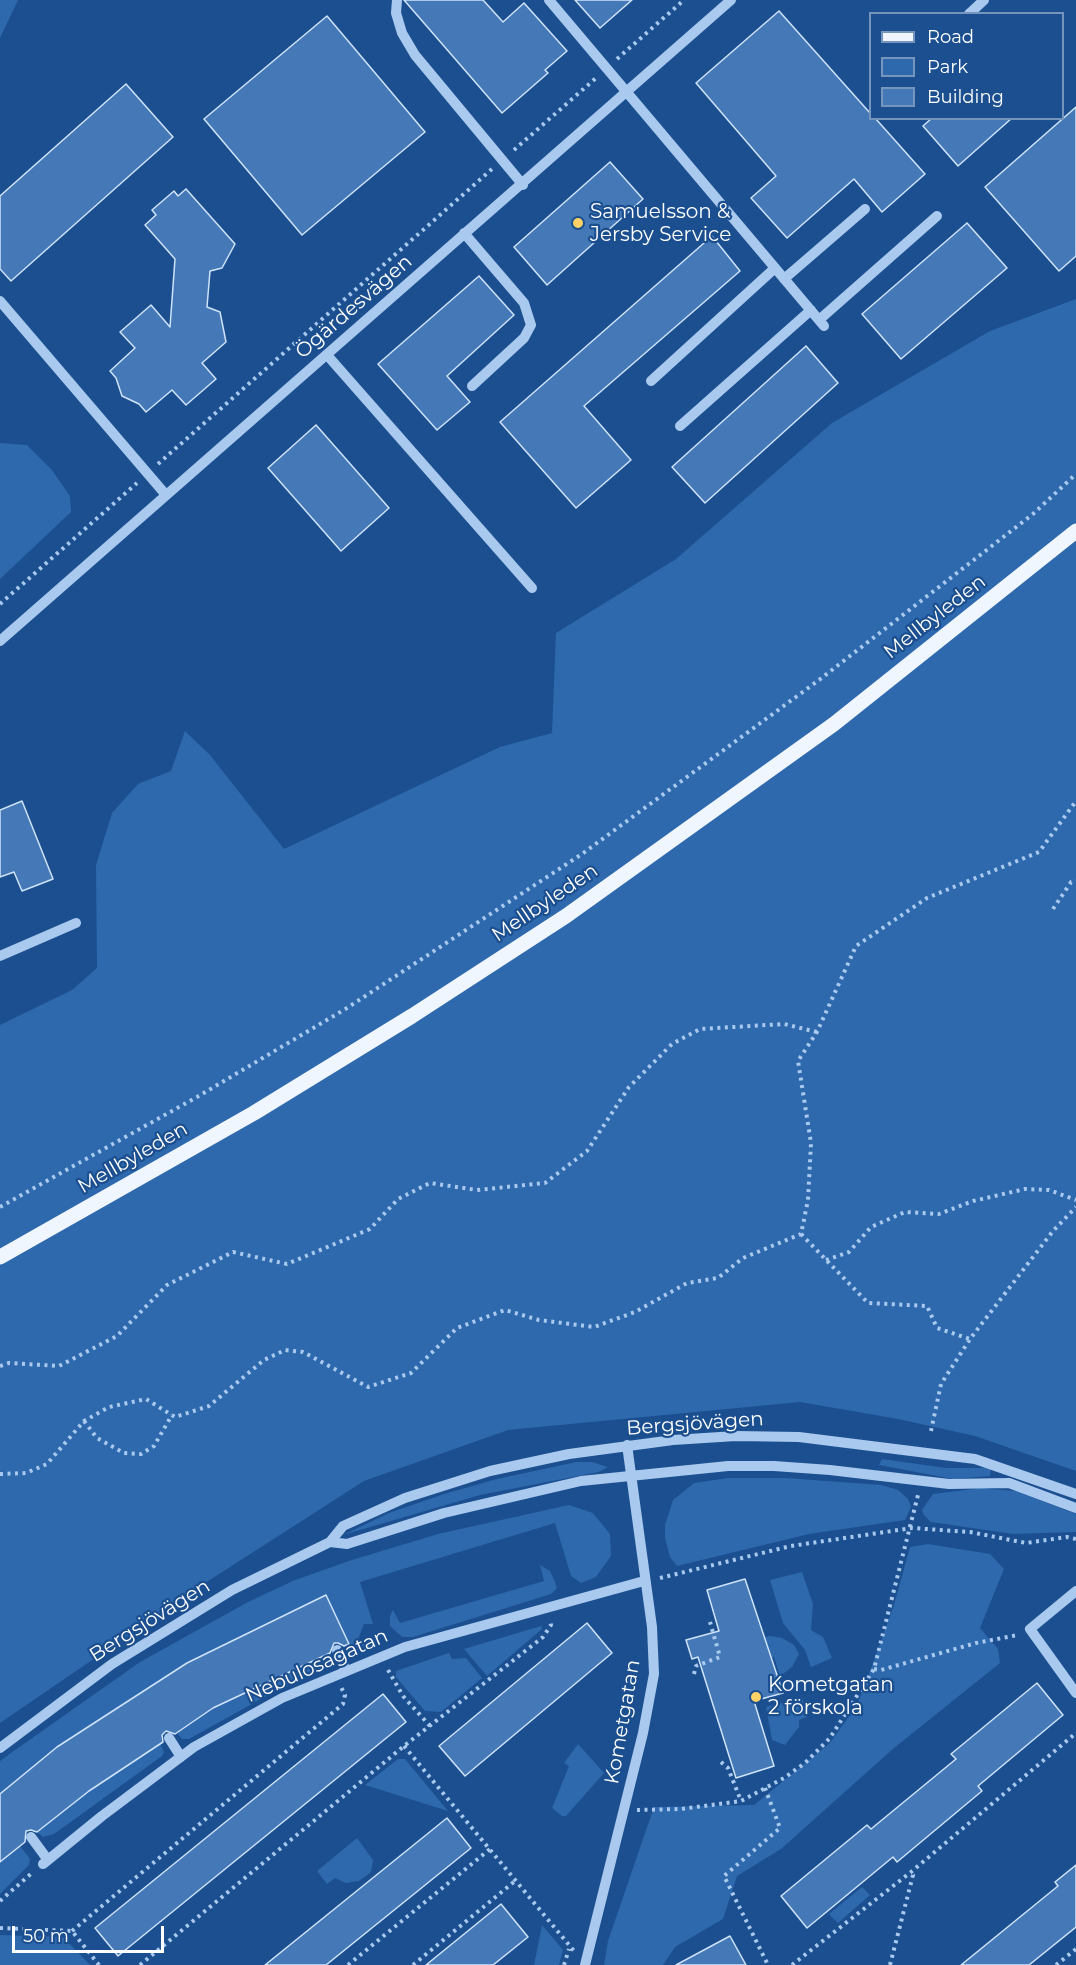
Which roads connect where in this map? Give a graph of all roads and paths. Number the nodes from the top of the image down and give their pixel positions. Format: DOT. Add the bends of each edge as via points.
graph roads {
  1 [pos="397,0"];
  2 [pos="549,0"];
  3 [pos="684,0"];
  4 [pos="731,0"];
  5 [pos="984,0"];
  6 [pos="971,12"];
  7 [pos="606,69"];
  8 [pos="625,93"];
  9 [pos="502,160"];
  10 [pos="523,185"];
  11 [pos="865,209"];
  12 [pos="937,216"];
  13 [pos="464,233"];
  14 [pos="775,268"];
  15 [pos="784,279"];
  16 [pos="0,300"];
  17 [pos="811,310"];
  18 [pos="327,355"];
  19 [pos="651,381"];
  20 [pos="472,386"];
  21 [pos="680,426"];
  22 [pos="148,473"];
  23 [pos="1076,474"];
  24 [pos="166,495"];
  25 [pos="1076,531"];
  26 [pos="532,588"];
  27 [pos="0,604"];
  28 [pos="0,641"];
  29 [pos="1076,801"];
  30 [pos="1076,880"];
  31 [pos="1053,909"];
  32 [pos="76,923"];
  33 [pos="0,956"];
  34 [pos="817,1032"];
  35 [pos="1076,1200"];
  36 [pos="0,1207"];
  37 [pos="1076,1207"];
  38 [pos="801,1234"];
  39 [pos="0,1257"];
  40 [pos="826,1260"];
  41 [pos="970,1339"];
  42 [pos="0,1366"];
  43 [pos="172,1415"];
  44 [pos="84,1421"];
  45 [pos="931,1431"];
  46 [pos="627,1445"];
  47 [pos="0,1474"];
  48 [pos="634,1476"];
  49 [pos="1076,1494"];
  50 [pos="918,1495"];
  51 [pos="1076,1508"];
  52 [pos="912,1528"];
  53 [pos="1076,1539"];
  54 [pos="330,1542"];
  55 [pos="644,1581"];
  56 [pos="1076,1591"];
  57 [pos="548,1606"];
  58 [pos="710,1622"];
  59 [pos="1030,1629"];
  60 [pos="405,1647"];
  61 [pos="337,1650"];
  62 [pos="874,1669"];
  63 [pos="341,1673"];
  64 [pos="694,1674"];
  65 [pos="1076,1693"];
  66 [pos="430,1726"];
  67 [pos="1076,1733"];
  68 [pos="168,1738"];
  69 [pos="404,1746"];
  70 [pos="0,1748"];
  71 [pos="181,1757"];
  72 [pos="721,1762"];
  73 [pos="765,1788"];
  74 [pos="741,1801"];
  75 [pos="625,1809"];
  76 [pos="31,1837"];
  77 [pos="490,1849"];
  78 [pos="46,1862"];
  79 [pos="911,1872"];
  80 [pos="515,1881"];
  81 [pos="0,1901"];
  82 [pos="0,1928"];
  83 [pos="72,1931"];
  84 [pos="569,1949"];
  85 [pos="1076,1949"];
  86 [pos="586,1962"];
  87 [pos="99,1965"];
  88 [pos="140,1965"];
  89 [pos="348,1965"];
  90 [pos="413,1965"];
  91 [pos="564,1965"];
  92 [pos="768,1965"];
  93 [pos="792,1965"];
  94 [pos="890,1965"];
  95 [pos="1056,1965"];
  1 -- 9 [label="street" via="402,33 415,55"];
  2 -- 7 [label="street"];
  3 -- 7 [label="path"];
  4 -- 8 [label="street, Ögärdesvägen"];
  5 -- 6 [label="street"];
  7 -- 8 [label="street"];
  7 -- 9 [label="path"];
  8 -- 10 [label="street, Ögärdesvägen"];
  8 -- 14 [label="street"];
  9 -- 10 [label="street"];
  9 -- 22 [label="path"];
  10 -- 13 [label="street, Ögärdesvägen"];
  11 -- 15 [label="street"];
  12 -- 17 [label="street" via="822,323"];
  13 -- 18 [label="street, Ögärdesvägen"];
  13 -- 20 [label="street" via="524,303 531,325 524,338"];
  14 -- 15 [label="street"];
  14 -- 19 [label="street"];
  15 -- 17 [label="street"];
  16 -- 22 [label="street"];
  17 -- 21 [label="street"];
  18 -- 24 [label="street, Ögärdesvägen"];
  18 -- 26 [label="street"];
  22 -- 24 [label="street"];
  22 -- 27 [label="path"];
  23 -- 36 [label="path" via="1033,514 819,680 582,854 347,1008"];
  24 -- 28 [label="street, Ögärdesvägen"];
  25 -- 39 [label="main road, Mellbyleden" via="834,724 566,916 273,1102"];
  29 -- 34 [label="path" via="1039,852 927,898 856,946"];
  30 -- 31 [label="path"];
  32 -- 33 [label="street"];
  34 -- 38 [label="path" via="798,1061 811,1143 808,1200"];
  34 -- 42 [label="path" via="784,1024 700,1029 672,1044 629,1087 587,1151 545,1183 477,1190 430,1183 398,1199 370,1229 287,1264 233,1252 167,1285 117,1335 60,1366"];
  35 -- 40 [label="path" via="1049,1190 1025,1189 939,1214 905,1212 871,1227 849,1252"];
  37 -- 41 [label="path"];
  38 -- 40 [label="path"];
  38 -- 43 [label="path" via="743,1258 718,1278 687,1283 635,1312 594,1327 539,1320 505,1310 457,1328 411,1374 368,1387 303,1352 285,1350 264,1360 209,1406"];
  40 -- 41 [label="path" via="868,1303 927,1306 937,1328"];
  41 -- 45 [label="path" via="941,1384"];
  43 -- 44 [label="path" via="146,1399 110,1407"];
  43 -- 44 [label="path" via="154,1446 141,1454 124,1453 97,1438"];
  44 -- 47 [label="path" via="47,1464 26,1473"];
  46 -- 48 [label="street, Kometgatan"];
  46 -- 49 [label="street, Bergsjövägen" via="736,1436 860,1443 975,1459"];
  46 -- 54 [label="street, Bergsjövägen" via="490,1471 405,1498 343,1526"];
  48 -- 51 [label="street, Bergsjövägen" via="728,1466 774,1466 949,1484 1009,1483"];
  48 -- 54 [label="street, Bergsjövägen" via="534,1490 347,1544"];
  48 -- 55 [label="street, Kometgatan"];
  50 -- 52 [label="path"];
  52 -- 53 [label="path" via="970,1532 1026,1543"];
  52 -- 55 [label="path" via="791,1546"];
  52 -- 62 [label="path" via="880,1634"];
  54 -- 70 [label="street, Bergsjövägen" via="232,1590 112,1664"];
  55 -- 57 [label="street, Nebulosagatan"];
  55 -- 75 [label="street, Kometgatan" via="652,1627 654,1674"];
  56 -- 59 [label="street"];
  57 -- 60 [label="street, Nebulosagatan"];
  57 -- 66 [label="path" via="551,1625 543,1637"];
  58 -- 64 [label="path" via="720,1657 696,1666"];
  59 -- 62 [label="path"];
  59 -- 65 [label="street"];
  60 -- 63 [label="street, Nebulosagatan"];
  60 -- 66 [label="path" via="386,1672"];
  61 -- 63 [label="street"];
  62 -- 73 [label="path" via="830,1738 805,1763"];
  63 -- 71 [label="street, Nebulosagatan" via="282,1698"];
  63 -- 83 [label="path" via="343,1704"];
  66 -- 69 [label="path"];
  67 -- 79 [label="path"];
  68 -- 71 [label="street"];
  69 -- 77 [label="path"];
  69 -- 88 [label="path"];
  71 -- 78 [label="street, Nebulosagatan"];
  72 -- 74 [label="path" via="728,1768"];
  73 -- 74 [label="path"];
  73 -- 92 [label="path" via="780,1828 724,1876"];
  74 -- 75 [label="path" via="681,1809"];
  75 -- 86 [label="street, Kometgatan"];
  76 -- 78 [label="street"];
  77 -- 80 [label="path"];
  77 -- 89 [label="path"];
  78 -- 81 [label="path"];
  79 -- 93 [label="path"];
  79 -- 94 [label="path"];
  80 -- 84 [label="path"];
  80 -- 90 [label="path"];
  82 -- 83 [label="path"];
  83 -- 87 [label="path"];
  84 -- 86 [label="path"];
  84 -- 91 [label="path"];
  85 -- 95 [label="path"];
}
